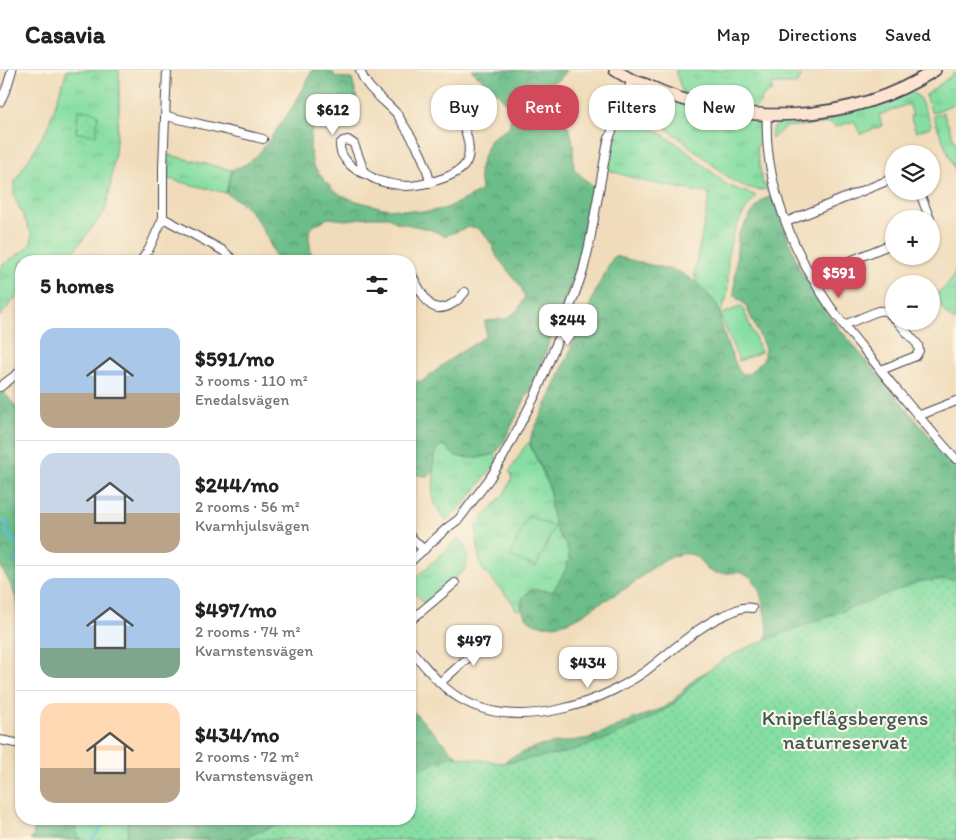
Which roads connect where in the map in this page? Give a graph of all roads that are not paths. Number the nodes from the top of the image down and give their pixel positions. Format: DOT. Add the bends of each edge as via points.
graph roads {
  1 [pos="12,70"];
  2 [pos="167,70"];
  3 [pos="360,70"];
  4 [pos="615,70"];
  5 [pos="931,71"];
  6 [pos="632,80"];
  7 [pos="0,102"];
  8 [pos="767,115"];
  9 [pos="166,116"];
  10 [pos="464,130"];
  11 [pos="263,139"];
  12 [pos="365,174"];
  13 [pos="430,182"];
  14 [pos="885,182"];
  15 [pos="163,218"];
  16 [pos="786,222"];
  17 [pos="885,247"];
  18 [pos="145,255"];
  19 [pos="228,255"];
  20 [pos="811,276"];
  21 [pos="416,282"];
  22 [pos="465,292"];
  23 [pos="885,312"];
  24 [pos="844,325"];
  25 [pos="905,330"];
  26 [pos="881,370"];
  27 [pos="15,376"];
  28 [pos="0,387"];
  29 [pos="956,401"];
  30 [pos="918,416"];
  31 [pos="956,459"];
  32 [pos="416,542"];
  33 [pos="424,550"];
  34 [pos="416,557"];
  35 [pos="455,583"];
  36 [pos="752,608"];
  37 [pos="416,616"];
  38 [pos="494,634"];
  39 [pos="416,655"];
  40 [pos="440,683"];
  41 [pos="0,740"];
  42 [pos="15,743"];
  1 -- 7 [label="street"];
  2 -- 9 [label="street"];
  3 -- 13 [label="street" via="368,85 397,114 413,139 421,152"];
  4 -- 6 [label="street"];
  5 -- 8 [label="street" via="891,93 857,105 821,112"];
  6 -- 8 [label="street" via="688,102"];
  6 -- 33 [label="street" via="608,141 583,271 535,396 490,478 459,519"];
  8 -- 16 [label="street" via="770,162"];
  9 -- 11 [label="street"];
  9 -- 15 [label="street"];
  10 -- 13 [label="street" via="469,143 464,167"];
  12 -- 13 [label="street" via="404,186"];
  14 -- 16 [label="street"];
  15 -- 18 [label="street"];
  15 -- 19 [label="street"];
  16 -- 20 [label="street"];
  17 -- 20 [label="street"];
  20 -- 24 [label="street"];
  21 -- 22 [label="street" via="428,301 440,308 455,302"];
  23 -- 24 [label="street" via="878,311"];
  24 -- 26 [label="street"];
  25 -- 26 [label="street" via="920,351 916,356"];
  26 -- 30 [label="street"];
  27 -- 28 [label="street"];
  29 -- 30 [label="street"];
  30 -- 31 [label="street"];
  32 -- 33 [label="street"];
  33 -- 34 [label="street"];
  35 -- 37 [label="street"];
  36 -- 40 [label="street" via="744,607 709,622 636,677 577,704 535,713 503,713 475,707"];
  38 -- 40 [label="street"];
  39 -- 40 [label="street"];
  41 -- 42 [label="street"];
}
